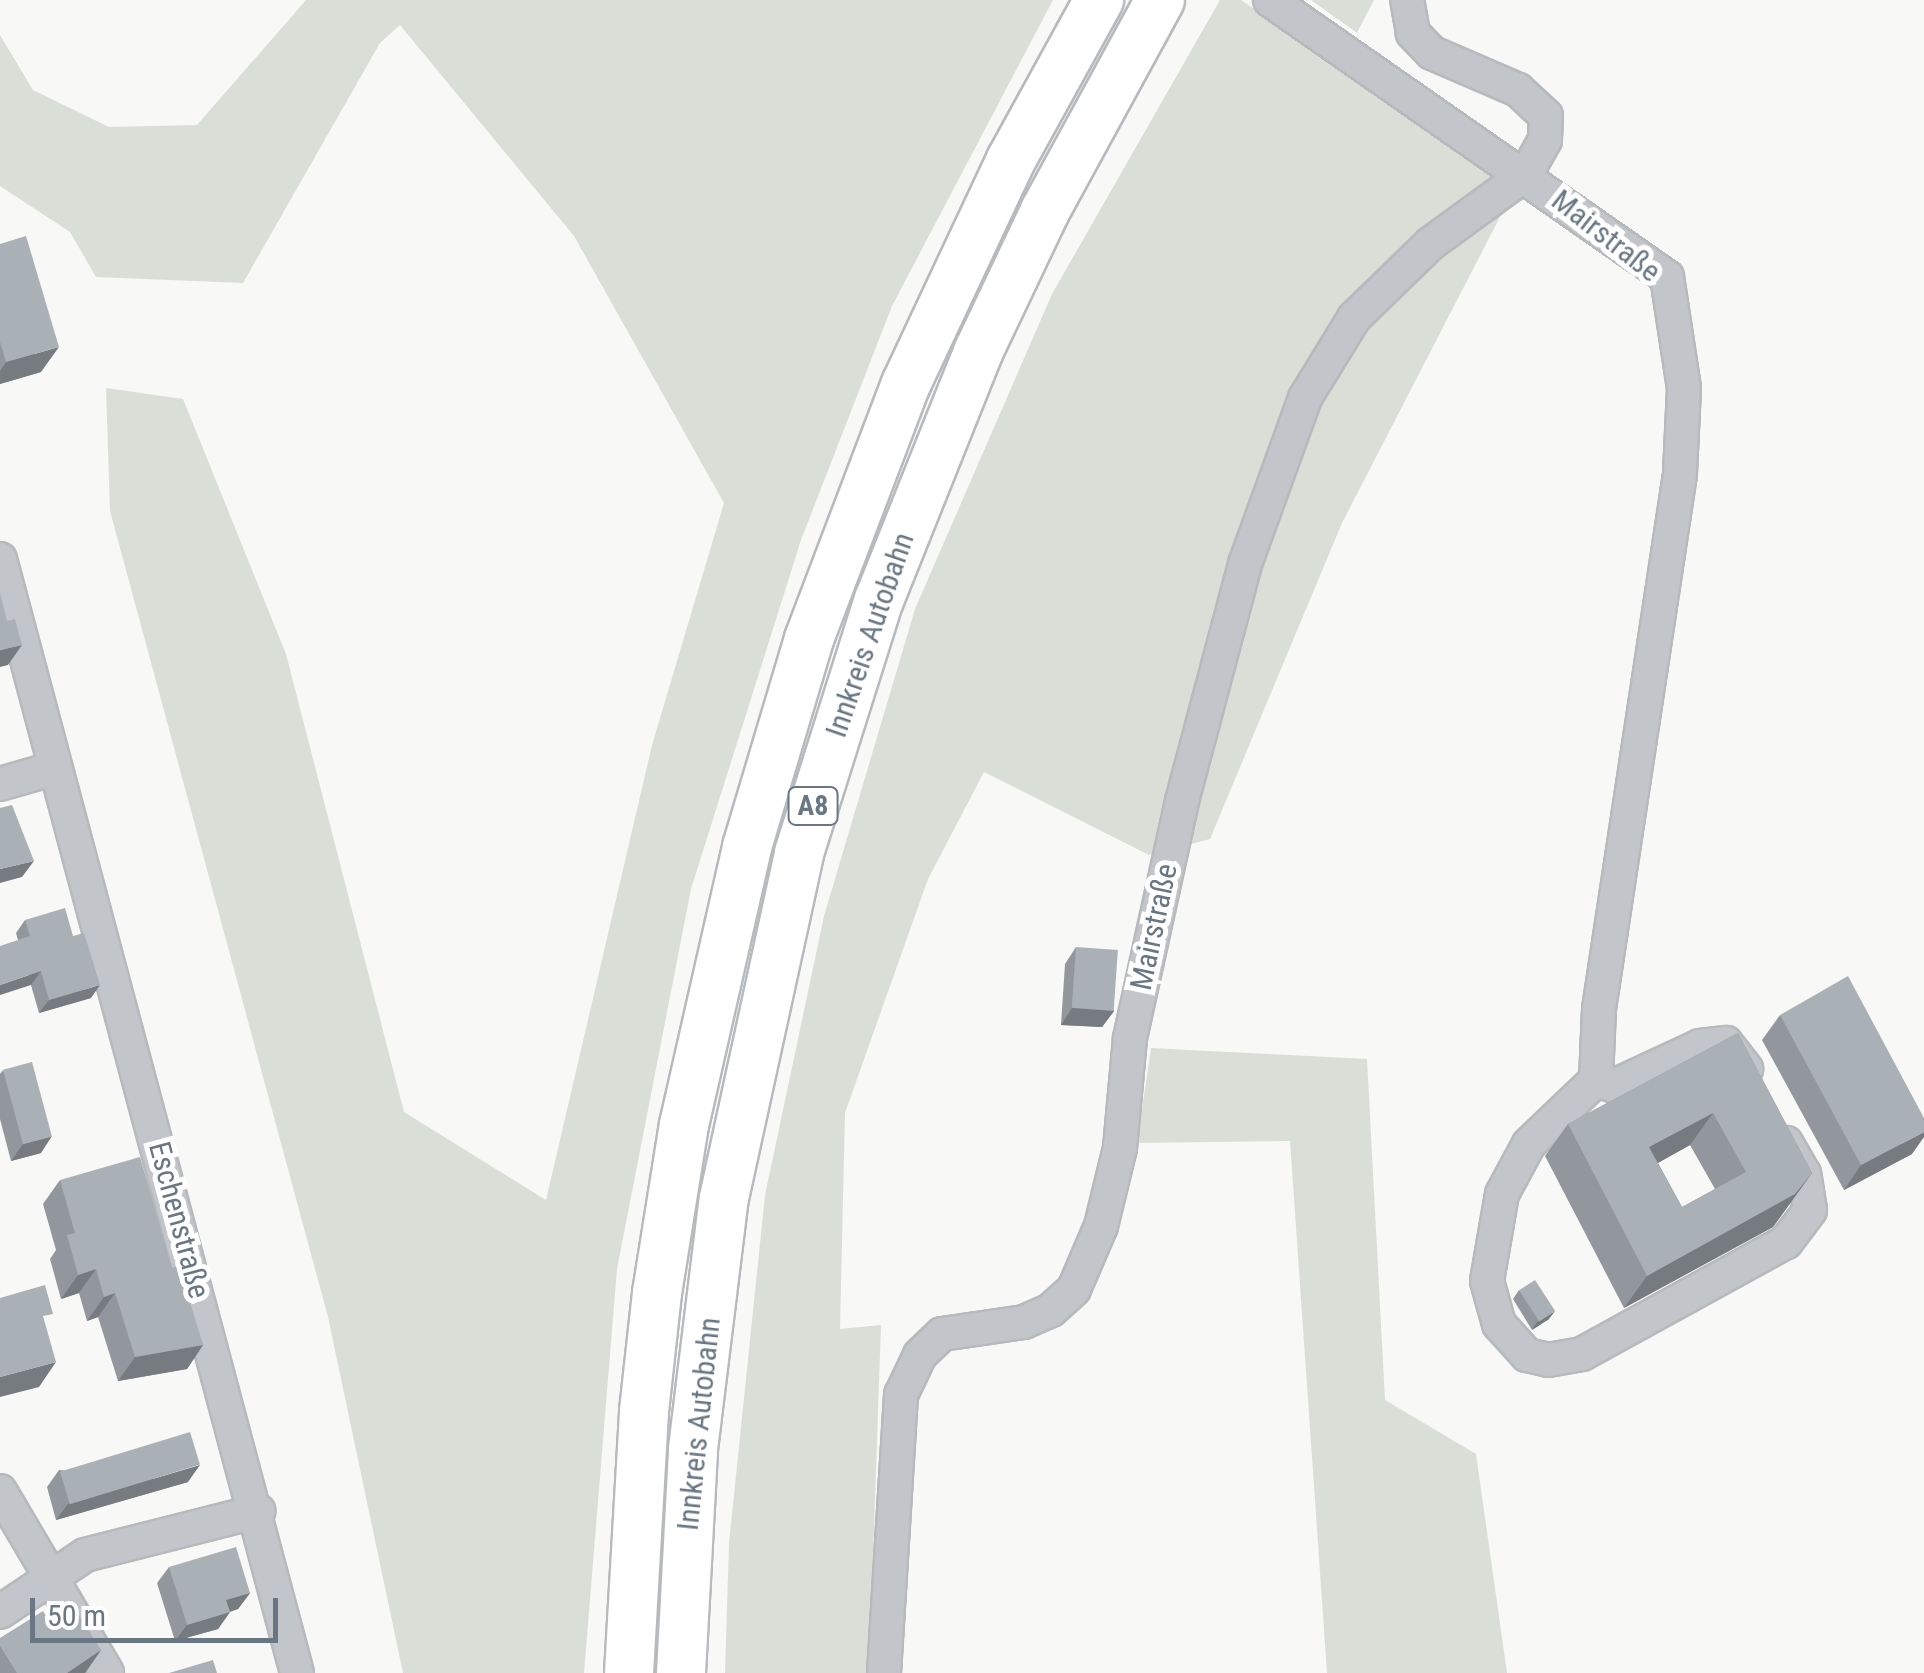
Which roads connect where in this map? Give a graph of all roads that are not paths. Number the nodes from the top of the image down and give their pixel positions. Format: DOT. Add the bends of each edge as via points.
graph roads {
  1 [pos="1098,0"];
  2 [pos="1160,0"];
  3 [pos="1407,0"];
  4 [pos="1281,8"];
  5 [pos="1526,174"];
  6 [pos="0,559"];
  7 [pos="55,768"];
  8 [pos="0,784"];
  9 [pos="1596,1080"];
  10 [pos="0,1491"];
  11 [pos="258,1511"];
  12 [pos="53,1574"];
  13 [pos="0,1612"];
  14 [pos="107,1673"];
  15 [pos="297,1673"];
  16 [pos="629,1673"];
  17 [pos="681,1673"];
  18 [pos="884,1673"];
  1 -- 16 [label="highway, Innkreis Autobahn / A8" via="1011,160 906,384 809,639 746,846 684,1125 658,1293 644,1410"];
  2 -- 17 [label="highway, Innkreis Autobahn / A8" via="978,350 879,600 799,854 724,1198 694,1449"];
  3 -- 5 [label="street, Mairstraße" via="1413,32 1432,53 1518,90 1546,116 1545,140"];
  4 -- 5 [label="street, Mairstraße"];
  5 -- 9 [label="street, Mairstraße" via="1667,278 1684,388 1680,474 1600,1009"];
  5 -- 18 [label="street, Mairstraße" via="1430,244 1354,318 1305,398 1244,564 1182,801 1130,1038 1120,1148 1101,1226 1074,1289 1051,1310 1024,1322 942,1334 920,1355 901,1396"];
  6 -- 7 [label="street, Eschenstraße"];
  7 -- 8 [label="street"];
  7 -- 11 [label="street, Eschenstraße"];
  9 -- 9 [label="street" via="1614,1086 1700,1046 1726,1043 1804,1174 1810,1210 1786,1242 1582,1354 1548,1360 1527,1355 1499,1324 1487,1281 1502,1194 1529,1144"];
  10 -- 12 [label="street"];
  11 -- 12 [label="street" via="85,1556"];
  11 -- 15 [label="street, Eschenstraße"];
  12 -- 13 [label="street"];
  12 -- 14 [label="street"];
}
